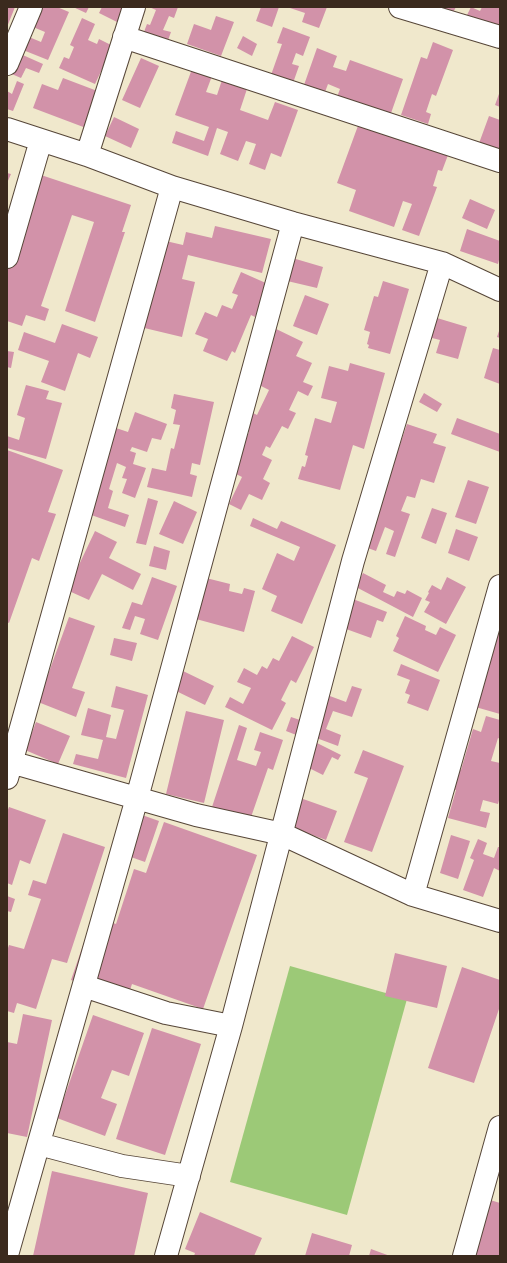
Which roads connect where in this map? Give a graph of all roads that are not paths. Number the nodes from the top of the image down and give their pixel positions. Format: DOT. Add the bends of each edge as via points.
graph roads {
  1 [pos="31,7"];
  2 [pos="134,7"];
  3 [pos="400,7"];
  4 [pos="124,37"];
  5 [pos="500,37"];
  6 [pos="7,64"];
  7 [pos="7,129"];
  8 [pos="41,140"];
  9 [pos="87,155"];
  10 [pos="500,161"];
  11 [pos="172,186"];
  12 [pos="293,223"];
  13 [pos="7,257"];
  14 [pos="442,263"];
  15 [pos="500,290"];
  16 [pos="500,586"];
  17 [pos="8,767"];
  18 [pos="137,798"];
  19 [pos="282,834"];
  20 [pos="413,895"];
  21 [pos="500,921"];
  22 [pos="84,986"];
  23 [pos="231,1026"];
  24 [pos="500,1127"];
  25 [pos="39,1144"];
  26 [pos="189,1176"];
  27 [pos="7,1255"];
  28 [pos="166,1256"];
  29 [pos="464,1256"];
  1 -- 6 [label="street"];
  2 -- 4 [label="street"];
  3 -- 5 [label="street"];
  4 -- 9 [label="street"];
  4 -- 10 [label="street"];
  7 -- 8 [label="street"];
  8 -- 9 [label="street"];
  8 -- 13 [label="street"];
  9 -- 11 [label="street"];
  11 -- 12 [label="street"];
  11 -- 17 [label="street"];
  12 -- 14 [label="street"];
  12 -- 18 [label="street"];
  14 -- 15 [label="street"];
  14 -- 19 [label="street" via="353,561"];
  16 -- 20 [label="street"];
  17 -- 18 [label="street"];
  18 -- 19 [label="street" via="196,815"];
  18 -- 22 [label="street"];
  19 -- 20 [label="street"];
  19 -- 23 [label="street"];
  20 -- 21 [label="street"];
  22 -- 23 [label="street" via="166,1013"];
  22 -- 25 [label="street"];
  23 -- 26 [label="street"];
  24 -- 29 [label="street"];
  25 -- 26 [label="street" via="122,1166"];
  25 -- 27 [label="street"];
  26 -- 28 [label="street"];
}
